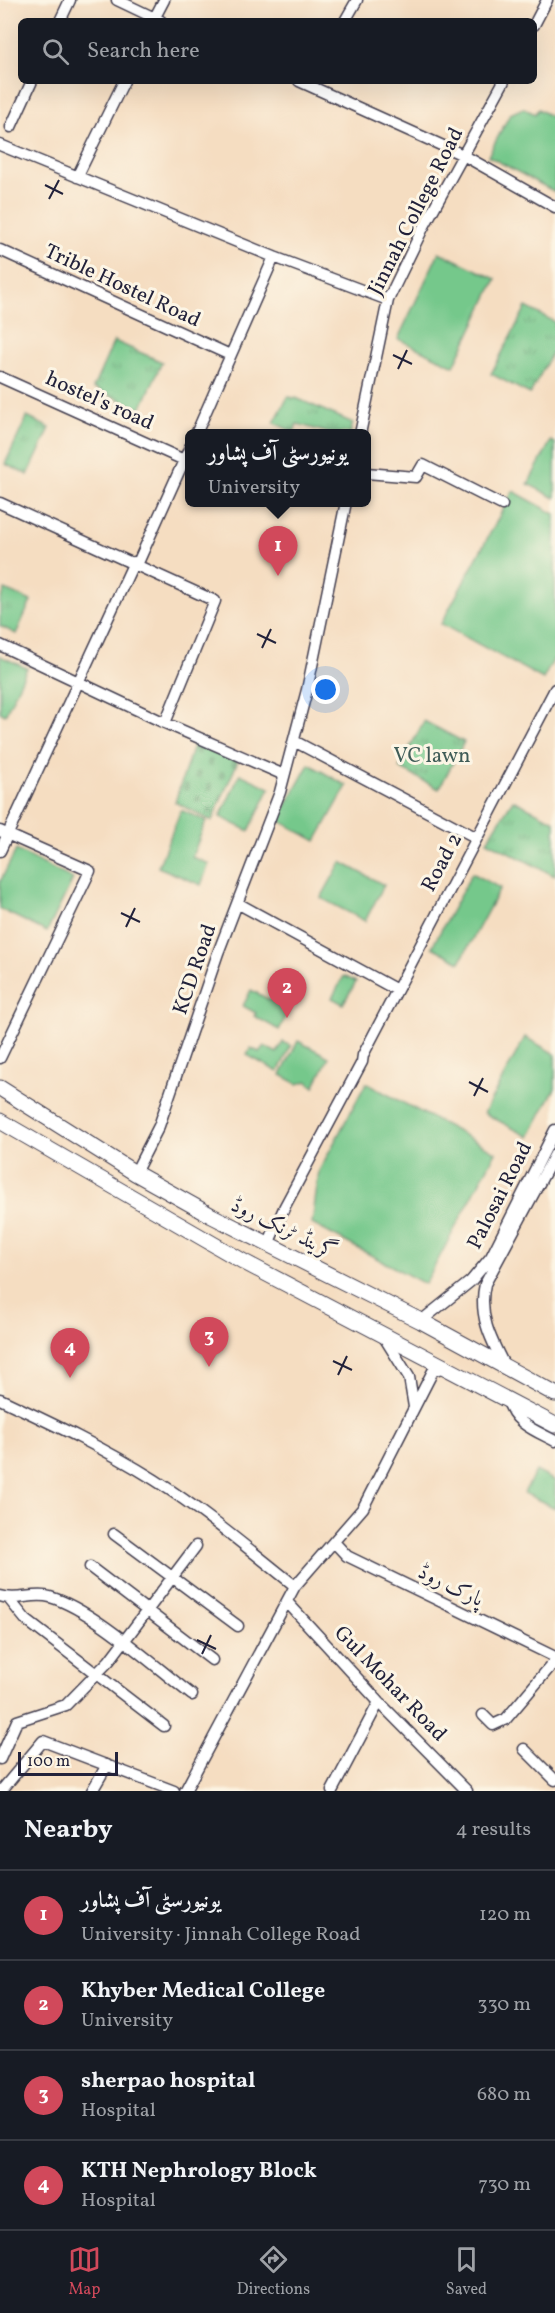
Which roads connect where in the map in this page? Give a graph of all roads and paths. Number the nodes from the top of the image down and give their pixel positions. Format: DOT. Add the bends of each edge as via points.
graph roads {
  1 [pos="70,0"];
  2 [pos="117,0"];
  3 [pos="164,0"];
  4 [pos="357,0"];
  5 [pos="547,0"];
  6 [pos="61,18"];
  7 [pos="152,18"];
  8 [pos="157,18"];
  9 [pos="347,18"];
  10 [pos="537,19"];
  11 [pos="31,84"];
  12 [pos="123,84"];
  13 [pos="310,84"];
  14 [pos="502,84"];
  15 [pos="11,127"];
  16 [pos="0,145"];
  17 [pos="463,155"];
  18 [pos="77,177"];
  19 [pos="555,207"];
  20 [pos="0,250"];
  21 [pos="274,257"];
  22 [pos="388,300"];
  23 [pos="230,355"];
  24 [pos="0,376"];
  25 [pos="197,429"];
  26 [pos="361,429"];
  27 [pos="184,460"];
  28 [pos="371,473"];
  29 [pos="0,503"];
  30 [pos="502,506"];
  31 [pos="345,507"];
  32 [pos="135,563"];
  33 [pos="0,645"];
  34 [pos="80,681"];
  35 [pos="555,689"];
  36 [pos="165,723"];
  37 [pos="294,741"];
  38 [pos="284,775"];
  39 [pos="4,833"];
  40 [pos="477,838"];
  41 [pos="0,851"];
  42 [pos="239,904"];
  43 [pos="395,990"];
  44 [pos="0,1058"];
  45 [pos="0,1088"];
  46 [pos="0,1121"];
  47 [pos="555,1130"];
  48 [pos="555,1154"];
  49 [pos="135,1173"];
  50 [pos="506,1238"];
  51 [pos="263,1240"];
  52 [pos="421,1321"];
  53 [pos="384,1336"];
  54 [pos="504,1366"];
  55 [pos="443,1367"];
  56 [pos="555,1394"];
  57 [pos="0,1399"];
  58 [pos="508,1400"];
  59 [pos="414,1410"];
  60 [pos="555,1425"];
  61 [pos="555,1441"];
  62 [pos="114,1534"];
  63 [pos="334,1542"];
  64 [pos="196,1546"];
  65 [pos="90,1567"];
  66 [pos="172,1577"];
  67 [pos="295,1586"];
  68 [pos="5,1598"];
  69 [pos="287,1602"];
  70 [pos="147,1610"];
  71 [pos="238,1626"];
  72 [pos="123,1642"];
  73 [pos="555,1659"];
  74 [pos="212,1660"];
  75 [pos="96,1674"];
  76 [pos="192,1695"];
  77 [pos="379,1702"];
  78 [pos="483,1715"];
  79 [pos="164,1726"];
  80 [pos="524,1749"];
  81 [pos="0,1759"];
  82 [pos="107,1765"];
  83 [pos="450,1772"];
  84 [pos="555,1780"];
  85 [pos="1,1788"];
  86 [pos="92,1791"];
  87 [pos="174,1791"];
  88 [pos="185,1791"];
  89 [pos="333,1791"];
  90 [pos="453,1791"];
  91 [pos="467,1791"];
  1 -- 6 [label="street"];
  2 -- 7 [label="street"];
  3 -- 8 [label="street"];
  4 -- 9 [label="street"];
  5 -- 10 [label="street"];
  11 -- 15 [label="street"];
  12 -- 18 [label="street"];
  13 -- 17 [label="street"];
  14 -- 17 [label="street, Jinnah College Road"];
  16 -- 18 [label="street"];
  17 -- 19 [label="street"];
  17 -- 22 [label="street, Jinnah College Road"];
  18 -- 21 [label="street"];
  20 -- 23 [label="street, Trible Hostel Road"];
  21 -- 22 [label="street"];
  21 -- 23 [label="street"];
  22 -- 26 [label="street, Jinnah College Road"];
  23 -- 25 [label="street"];
  24 -- 27 [label="street, hostel's road"];
  27 -- 32 [label="street"];
  28 -- 30 [label="street" via="416,477 423,465"];
  29 -- 32 [label="street"];
  31 -- 37 [label="street"];
  32 -- 34 [label="street"];
  32 -- 36 [label="street" via="215,601"];
  33 -- 34 [label="street"];
  34 -- 36 [label="street"];
  34 -- 39 [label="street"];
  35 -- 40 [label="street, Road 2"];
  36 -- 38 [label="street"];
  37 -- 38 [label="street"];
  37 -- 40 [label="street"];
  38 -- 42 [label="street, KCD Road"];
  39 -- 41 [label="street"];
  39 -- 44 [label="street" via="90,871"];
  40 -- 43 [label="street, Road 2"];
  42 -- 43 [label="street"];
  42 -- 49 [label="street, KCD Road" via="218,952 159,1126"];
  43 -- 51 [label="street, Road 2" via="266,1227"];
  45 -- 49 [label="highway, گرینڈ ٹرنک روڈ"];
  46 -- 53 [label="highway" via="213,1244"];
  47 -- 50 [label="street, Palosai Road"];
  48 -- 50 [label="street"];
  49 -- 51 [label="highway, گرینڈ ٹرنک روڈ"];
  50 -- 52 [label="street, Palosai Road" via="471,1281"];
  50 -- 54 [label="street" via="482,1299 486,1326"];
  51 -- 52 [label="highway, گرینڈ ٹرنک روڈ"];
  52 -- 54 [label="highway, گرینڈ ٹرنک روڈ"];
  53 -- 55 [label="highway"];
  53 -- 59 [label="street" via="409,1377"];
  54 -- 56 [label="highway, گرینڈ ٹرنک روڈ"];
  55 -- 58 [label="highway"];
  55 -- 59 [label="street" via="433,1371"];
  57 -- 67 [label="street" via="156,1481 209,1517"];
  58 -- 60 [label="highway"];
  58 -- 61 [label="street" via="514,1415 523,1423"];
  59 -- 63 [label="street" via="363,1508"];
  62 -- 66 [label="street"];
  63 -- 67 [label="street"];
  63 -- 73 [label="street, پارک روڈ" via="347,1556"];
  64 -- 66 [label="street"];
  65 -- 70 [label="street"];
  66 -- 70 [label="street"];
  66 -- 71 [label="street"];
  67 -- 69 [label="street"];
  68 -- 72 [label="street" via="48,1596 82,1610"];
  68 -- 75 [label="street" via="26,1620"];
  69 -- 77 [label="street, Gul Mohar Road"];
  69 -- 88 [label="street"];
  70 -- 72 [label="street"];
  70 -- 74 [label="street"];
  72 -- 75 [label="street"];
  72 -- 76 [label="street"];
  73 -- 78 [label="street" via="506,1719 493,1725"];
  75 -- 79 [label="street"];
  75 -- 81 [label="street" via="66,1705 17,1721"];
  77 -- 83 [label="street, Gul Mohar Road"];
  77 -- 89 [label="street"];
  80 -- 84 [label="street"];
  82 -- 85 [label="street" via="43,1741"];
  82 -- 86 [label="street"];
  82 -- 87 [label="street"];
  83 -- 90 [label="street"];
  83 -- 91 [label="street, Gul Mohar Road"];
}
